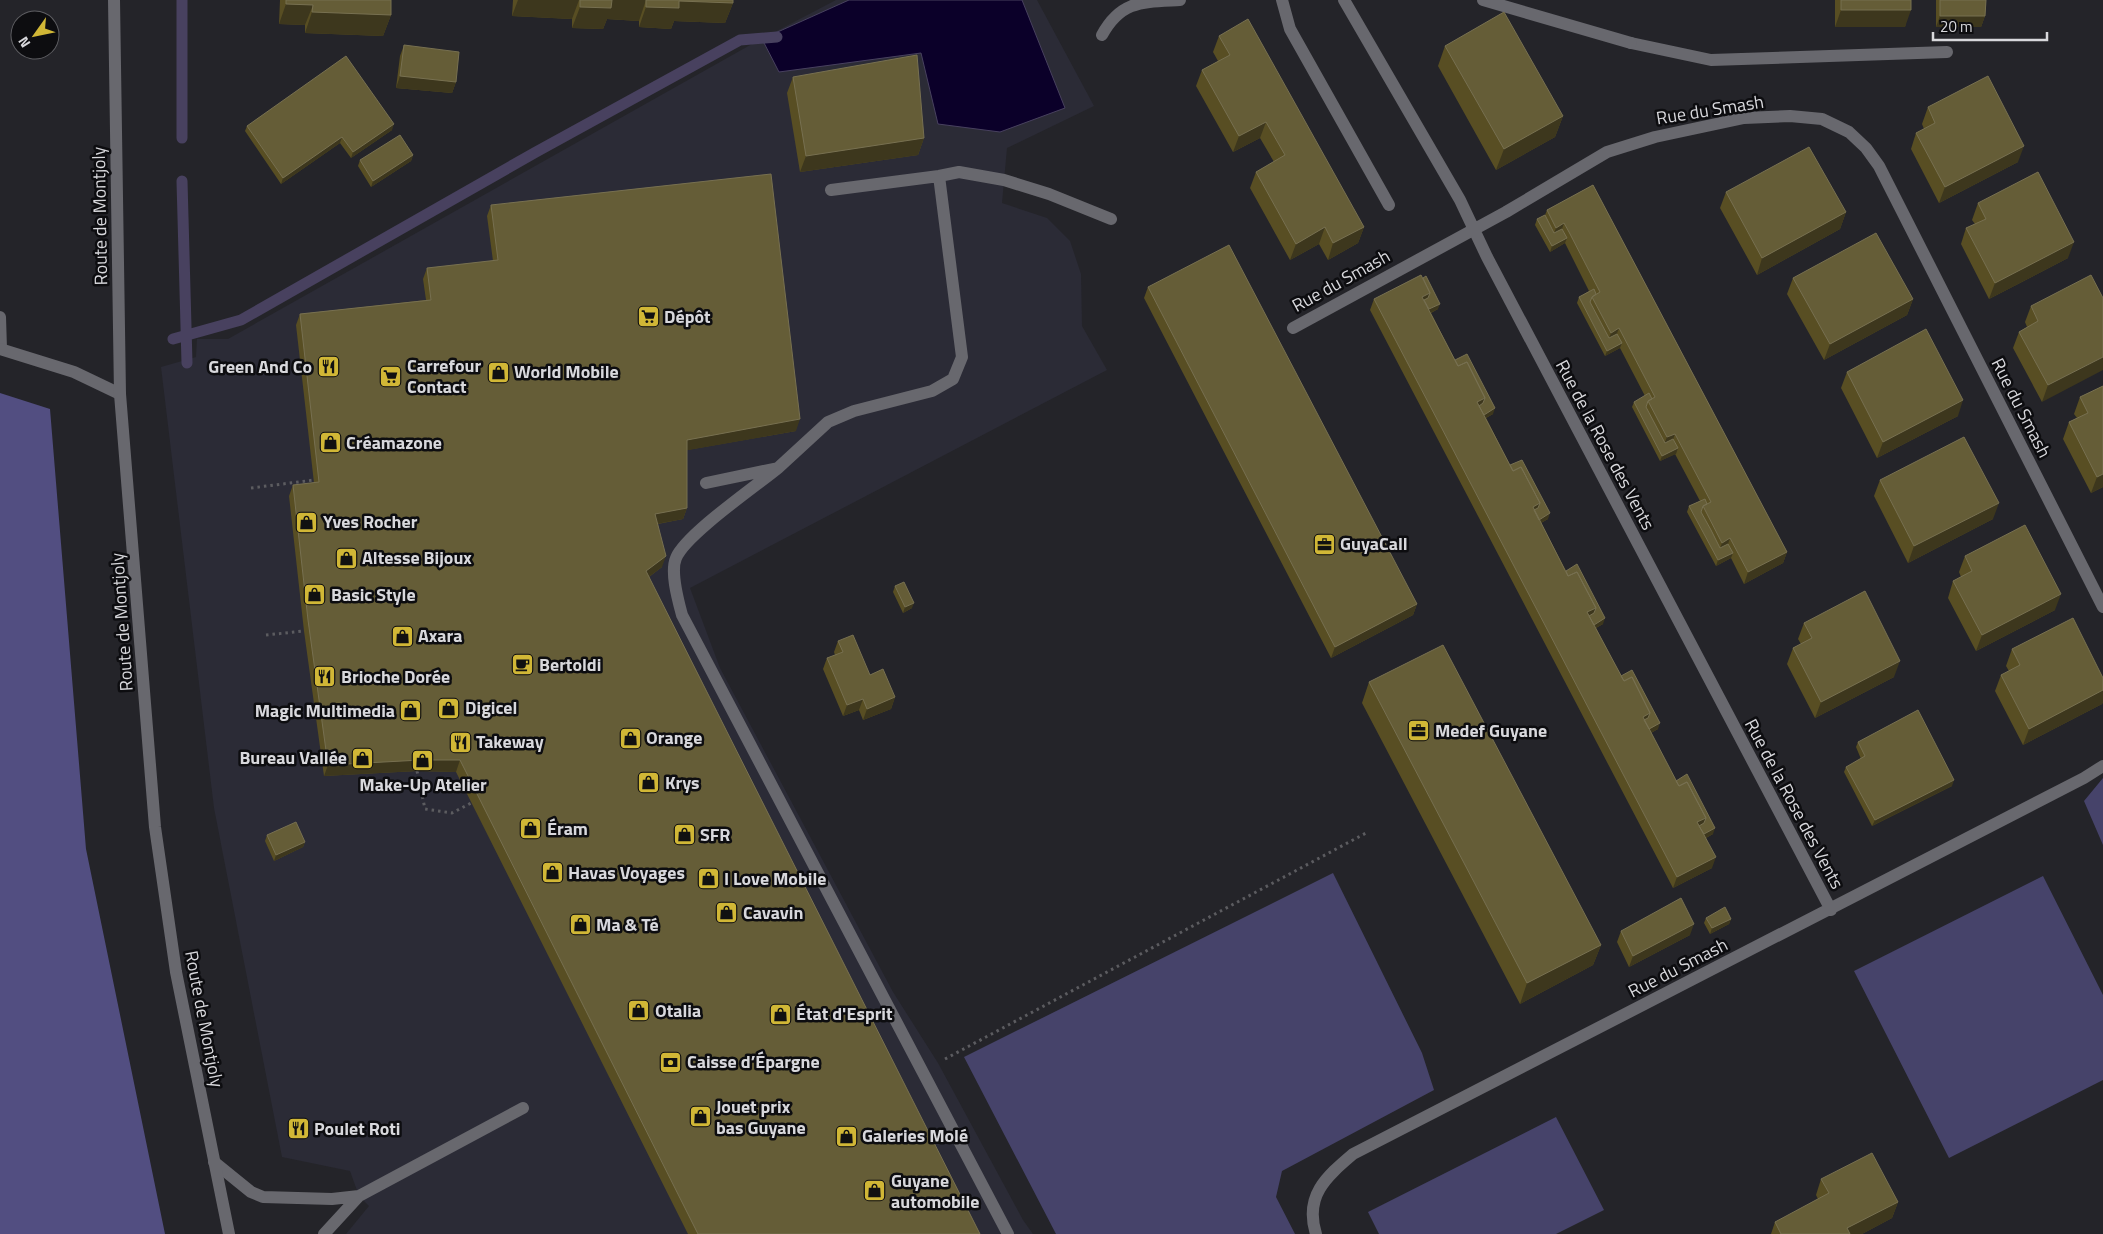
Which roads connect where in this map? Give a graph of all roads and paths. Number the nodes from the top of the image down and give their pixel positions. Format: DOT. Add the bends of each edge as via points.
graph roads {
  1 [pos="114,0"];
  2 [pos="1180,0"];
  3 [pos="1282,0"];
  4 [pos="1344,0"];
  5 [pos="1483,0"];
  6 [pos="1102,35"];
  7 [pos="1947,52"];
  8 [pos="939,176"];
  9 [pos="831,190"];
  10 [pos="1389,206"];
  11 [pos="1111,219"];
  12 [pos="1473,231"];
  13 [pos="0,317"];
  14 [pos="1292,328"];
  15 [pos="0,349"];
  16 [pos="120,394"];
  17 [pos="778,468"];
  18 [pos="314,480"];
  19 [pos="706,483"];
  20 [pos="251,488"];
  21 [pos="2103,607"];
  22 [pos="304,631"];
  23 [pos="266,635"];
  24 [pos="2103,766"];
  25 [pos="417,771"];
  26 [pos="478,798"];
  27 [pos="1366,833"];
  28 [pos="1831,910"];
  29 [pos="922,1070"];
  30 [pos="523,1108"];
  31 [pos="214,1162"];
  32 [pos="358,1196"];
  33 [pos="229,1234"];
  34 [pos="324,1234"];
  35 [pos="1008,1234"];
  36 [pos="1316,1234"];
  1 -- 16 [label="street, Route de Montjoly"];
  2 -- 6 [label="street" via="1138,3 1120,9"];
  3 -- 10 [label="street" via="1290,29"];
  4 -- 12 [label="street, Rue de la Rose des Vents" via="1460,200"];
  5 -- 7 [label="street" via="1631,43 1711,60"];
  8 -- 9 [label="street"];
  8 -- 11 [label="street" via="959,172 1004,180"];
  8 -- 17 [label="street" via="962,357 953,379 932,391 854,411 828,422"];
  12 -- 14 [label="street, Rue du Smash"];
  12 -- 21 [label="street, Rue du Smash" via="1607,152 1655,137 1744,118 1790,116 1822,119 1849,132 1879,166"];
  12 -- 28 [label="street, Rue de la Rose des Vents"];
  13 -- 15 [label="street"];
  15 -- 16 [label="street" via="74,372"];
  16 -- 31 [label="street, Route de Montjoly" via="156,827 176,972"];
  17 -- 19 [label="street"];
  17 -- 29 [label="street" via="692,536 676,558 675,589 682,615"];
  18 -- 20 [label="path"];
  22 -- 23 [label="path"];
  24 -- 28 [label="street, Rue du Smash"];
  25 -- 26 [label="path" via="425,809 452,813"];
  27 -- 29 [label="path"];
  28 -- 36 [label="street, Rue du Smash" via="1353,1154 1318,1188 1312,1207"];
  29 -- 35 [label="street"];
  30 -- 32 [label="street"];
  31 -- 32 [label="street" via="251,1192 263,1197 332,1199"];
  31 -- 33 [label="street, Route de Montjoly"];
  32 -- 34 [label="street"];
}
